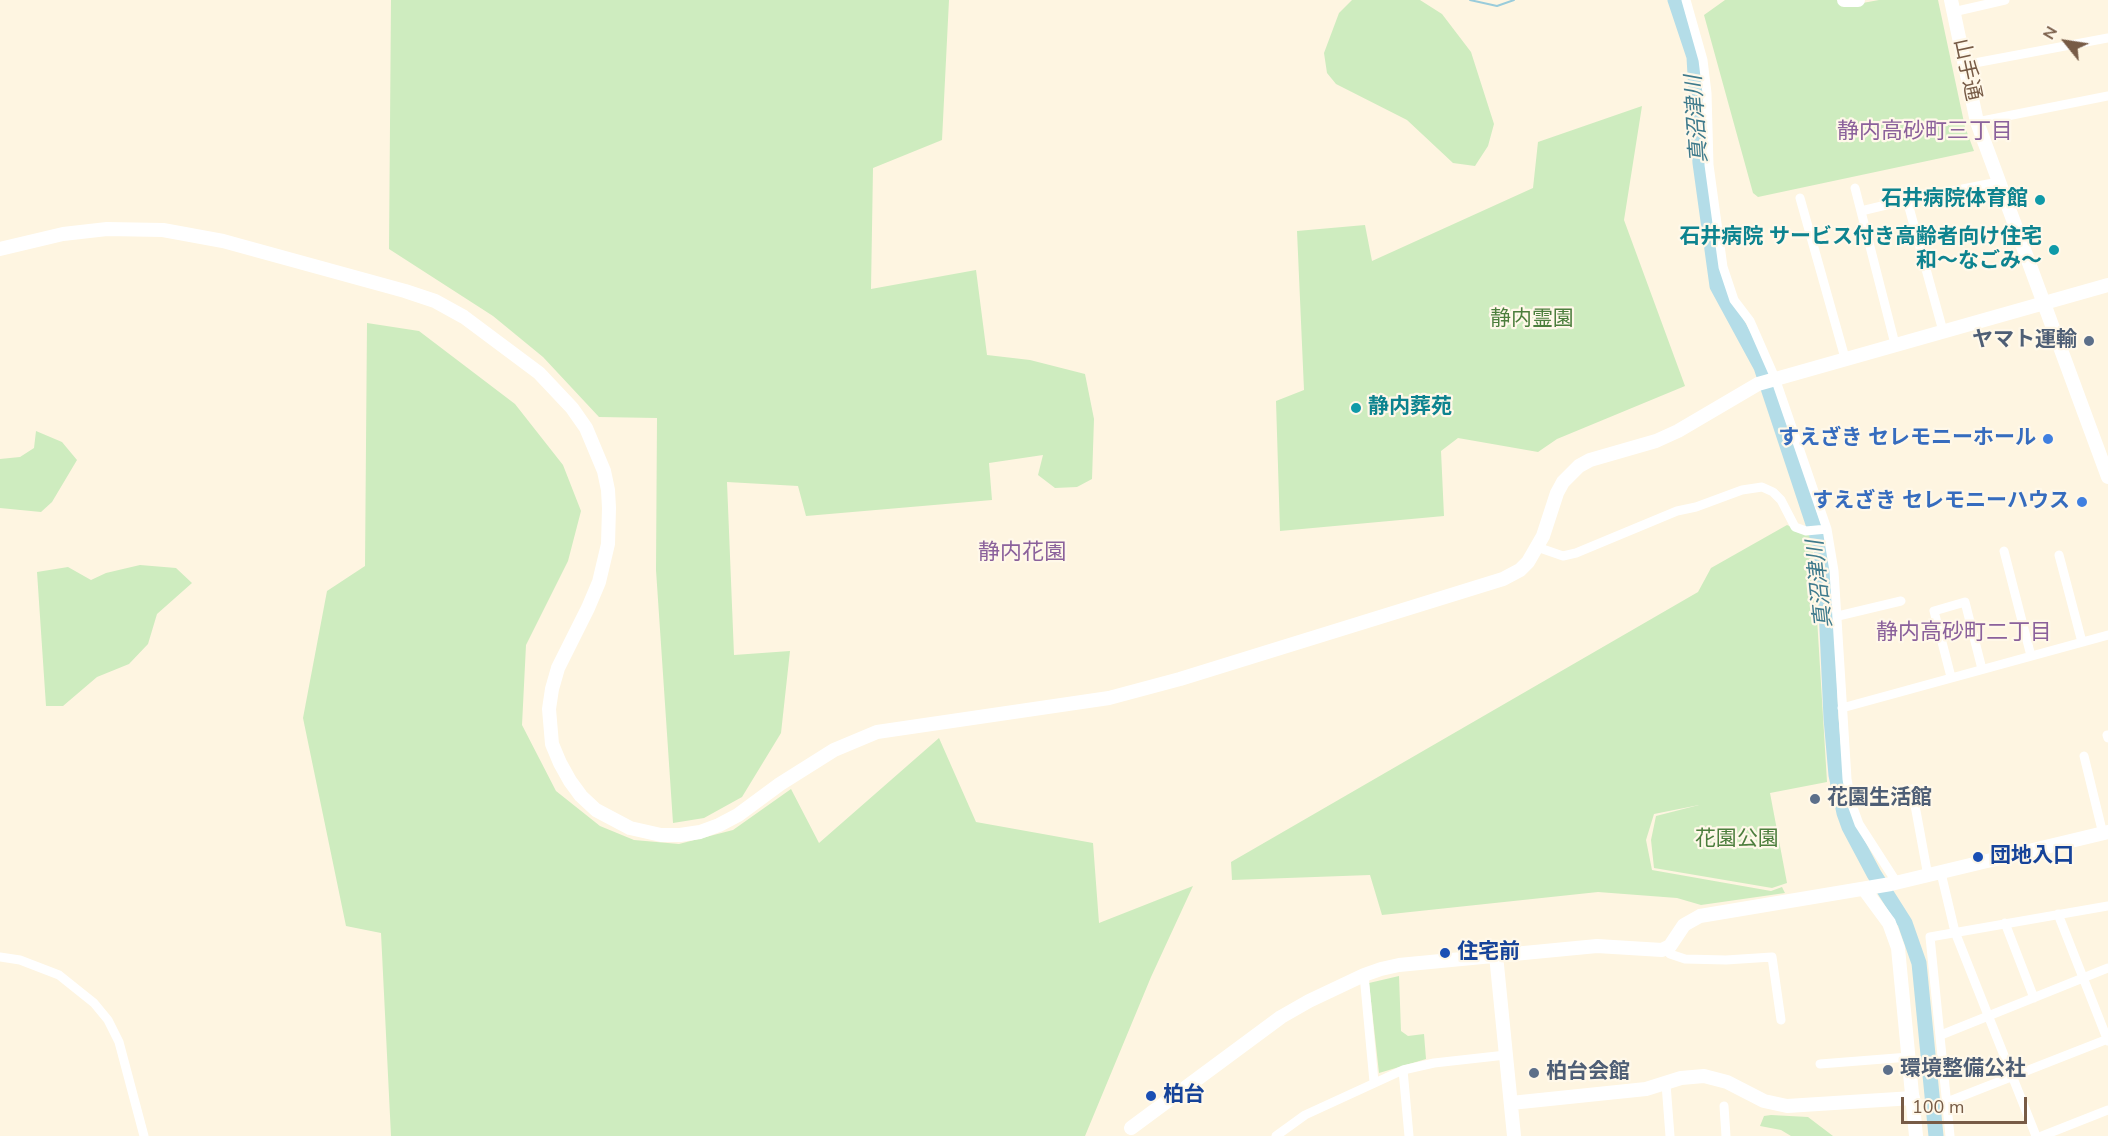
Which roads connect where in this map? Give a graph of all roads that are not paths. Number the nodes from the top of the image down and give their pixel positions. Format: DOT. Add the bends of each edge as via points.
graph roads {
  1 [pos="1686,0"];
  2 [pos="1844,0"];
  3 [pos="1858,0"];
  4 [pos="2005,0"];
  5 [pos="1952,6"];
  6 [pos="2108,38"];
  7 [pos="1964,65"];
  8 [pos="2108,96"];
  9 [pos="1977,122"];
  10 [pos="1998,182"];
  11 [pos="1855,188"];
  12 [pos="1800,198"];
  13 [pos="1907,200"];
  14 [pos="1861,211"];
  15 [pos="0,249"];
  16 [pos="2108,286"];
  17 [pos="2044,303"];
  18 [pos="1943,331"];
  19 [pos="1895,344"];
  20 [pos="1845,358"];
  21 [pos="1768,380"];
  22 [pos="2108,477"];
  23 [pos="1825,530"];
  24 [pos="1537,547"];
  25 [pos="2004,551"];
  26 [pos="2060,555"];
  27 [pos="1901,601"];
  28 [pos="1838,616"];
  29 [pos="2108,635"];
  30 [pos="2082,642"];
  31 [pos="2031,656"];
  32 [pos="1982,669"];
  33 [pos="1952,677"];
  34 [pos="1842,708"];
  35 [pos="2084,756"];
  36 [pos="1912,789"];
  37 [pos="2105,833"];
  38 [pos="1934,874"];
  39 [pos="1894,884"];
  40 [pos="1869,888"];
  41 [pos="2108,906"];
  42 [pos="2058,914"];
  43 [pos="2005,923"];
  44 [pos="1955,932"];
  45 [pos="1670,946"];
  46 [pos="1496,955"];
  47 [pos="0,957"];
  48 [pos="2108,968"];
  49 [pos="1364,975"];
  50 [pos="2083,978"];
  51 [pos="2034,998"];
  52 [pos="1988,1016"];
  53 [pos="1782,1020"];
  54 [pos="1941,1035"];
  55 [pos="2108,1040"];
  56 [pos="1506,1055"];
  57 [pos="1909,1057"];
  58 [pos="1820,1064"];
  59 [pos="1403,1070"];
  60 [pos="2012,1076"];
  61 [pos="1374,1082"];
  62 [pos="1666,1084"];
  63 [pos="1913,1098"];
  64 [pos="1947,1102"];
  65 [pos="1511,1103"];
  66 [pos="1724,1106"];
  67 [pos="2108,1110"];
  68 [pos="1131,1132"];
  69 [pos="144,1136"];
  70 [pos="1276,1136"];
  71 [pos="1409,1136"];
  72 [pos="1514,1136"];
  73 [pos="1670,1136"];
  74 [pos="1726,1136"];
  75 [pos="1916,1136"];
  76 [pos="1950,1136"];
  77 [pos="2036,1136"];
  78 [pos="2042,1136"];
  1 -- 21 [label="street" via="1703,60 1709,165 1723,267 1734,300 1750,321"];
  2 -- 3 [label="street"];
  4 -- 5 [label="street"];
  5 -- 7 [label="street, 山手通"];
  6 -- 7 [label="street"];
  7 -- 9 [label="street, 山手通"];
  8 -- 9 [label="street"];
  9 -- 10 [label="street, 山手通"];
  10 -- 13 [label="street"];
  10 -- 17 [label="street, 山手通"];
  11 -- 14 [label="street"];
  12 -- 20 [label="street"];
  13 -- 14 [label="street"];
  13 -- 18 [label="street"];
  14 -- 19 [label="street"];
  15 -- 24 [label="street" via="63,234 107,229 155,230 223,241 435,301 464,317 539,374 586,428 604,471 609,508 608,544 599,582 552,689 552,744 581,796 596,810 645,833 680,836 719,825 834,750 877,732 1109,698 1180,679 1503,579 1520,570"];
  16 -- 17 [label="street"];
  17 -- 18 [label="street"];
  17 -- 22 [label="street, 山手通"];
  18 -- 19 [label="street"];
  19 -- 20 [label="street"];
  20 -- 21 [label="street"];
  21 -- 23 [label="street"];
  21 -- 24 [label="street" via="1671,435 1579,466 1557,493"];
  23 -- 24 [label="street" via="1795,527 1780,500 1762,487 1677,511 1576,553 1563,556"];
  23 -- 28 [label="street"];
  25 -- 31 [label="street"];
  26 -- 30 [label="street"];
  27 -- 28 [label="street"];
  28 -- 34 [label="street"];
  29 -- 30 [label="street"];
  30 -- 31 [label="street"];
  31 -- 32 [label="street"];
  32 -- 33 [label="street"];
  32 -- 33 [label="street" via="1965,602 1934,611"];
  33 -- 34 [label="street"];
  34 -- 39 [label="street" via="1851,802 1859,824"];
  35 -- 37 [label="street"];
  36 -- 38 [label="street"];
  37 -- 38 [label="street"];
  38 -- 39 [label="street"];
  38 -- 44 [label="street"];
  39 -- 40 [label="street"];
  40 -- 45 [label="street" via="1700,915 1684,925"];
  40 -- 57 [label="street" via="1890,923 1898,948"];
  41 -- 42 [label="street"];
  42 -- 43 [label="street"];
  42 -- 50 [label="street"];
  43 -- 44 [label="street"];
  43 -- 51 [label="street"];
  44 -- 52 [label="street"];
  44 -- 54 [label="street" via="1930,937"];
  45 -- 46 [label="street" via="1662,950 1597,946"];
  45 -- 53 [label="street" via="1670,954 1685,959 1772,957"];
  46 -- 49 [label="street" via="1399,965"];
  46 -- 56 [label="street"];
  47 -- 69 [label="street" via="59,975 94,1002 119,1042"];
  48 -- 50 [label="street"];
  49 -- 61 [label="street"];
  49 -- 68 [label="street" via="1281,1017"];
  50 -- 51 [label="street"];
  50 -- 55 [label="street"];
  51 -- 52 [label="street"];
  52 -- 54 [label="street"];
  52 -- 60 [label="street"];
  54 -- 64 [label="street"];
  55 -- 60 [label="street"];
  56 -- 59 [label="street"];
  56 -- 65 [label="street"];
  57 -- 58 [label="street"];
  57 -- 63 [label="street"];
  59 -- 61 [label="street"];
  59 -- 71 [label="street"];
  60 -- 64 [label="street"];
  60 -- 77 [label="street"];
  61 -- 70 [label="street" via="1305,1115"];
  62 -- 63 [label="street" via="1704,1076 1727,1082 1764,1101 1787,1106"];
  62 -- 65 [label="street"];
  62 -- 73 [label="street"];
  63 -- 75 [label="street"];
  64 -- 76 [label="street"];
  65 -- 72 [label="street"];
  66 -- 74 [label="street"];
  67 -- 78 [label="street"];
}
